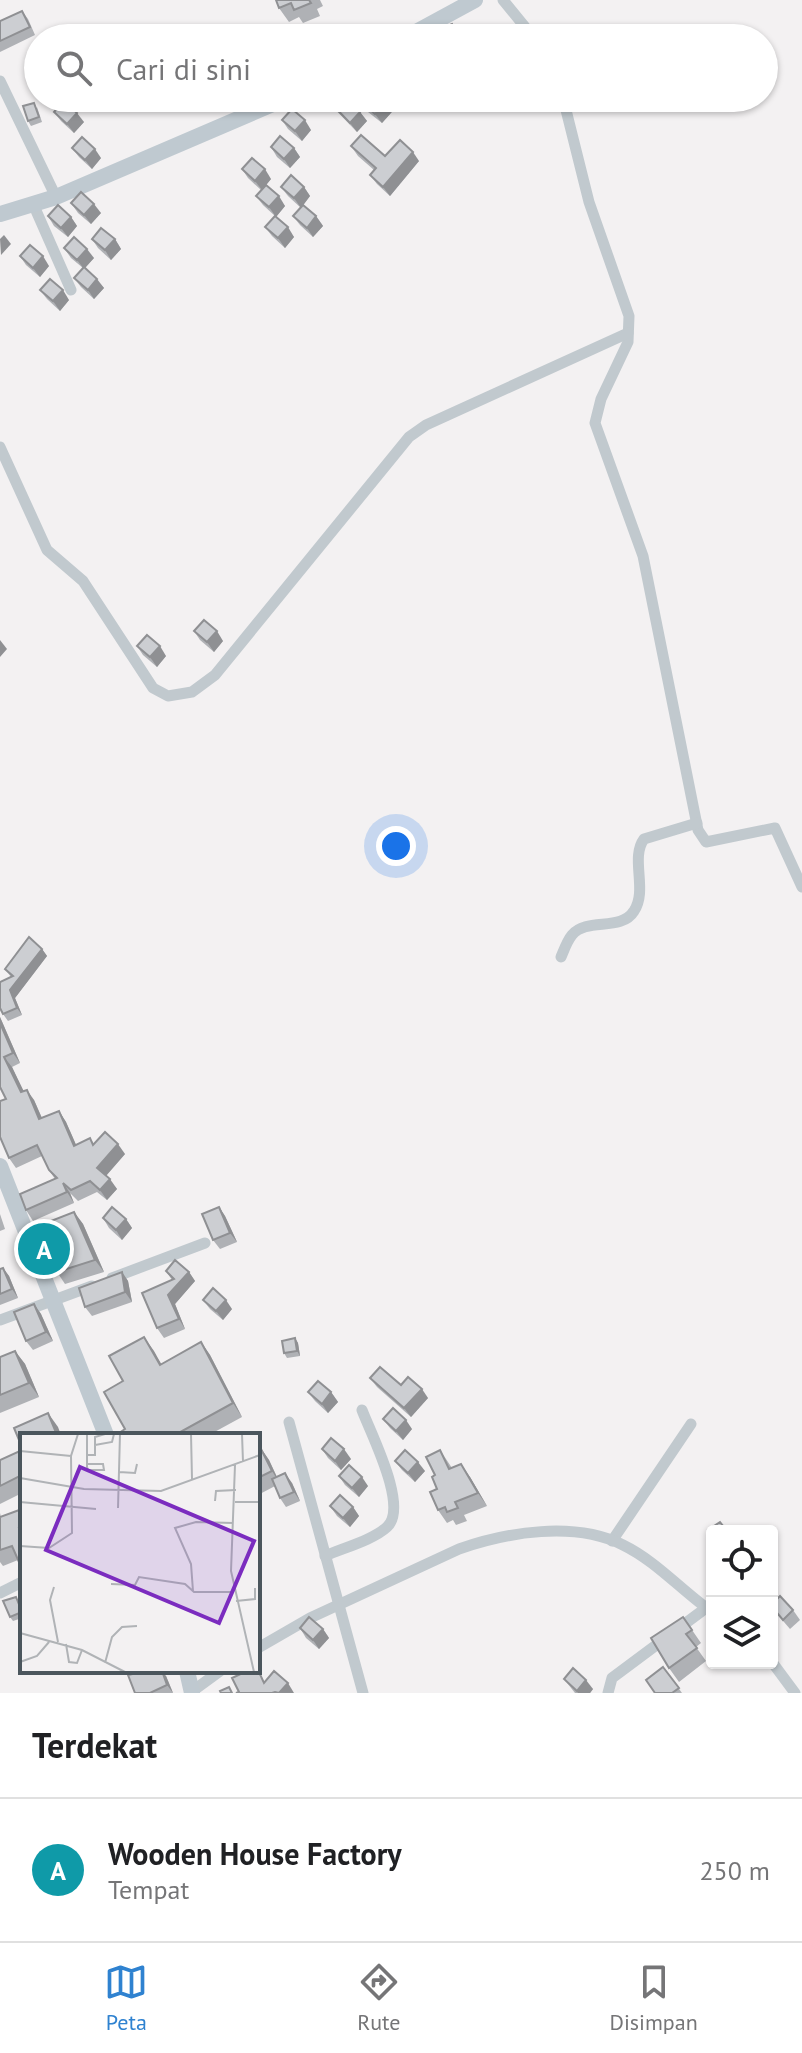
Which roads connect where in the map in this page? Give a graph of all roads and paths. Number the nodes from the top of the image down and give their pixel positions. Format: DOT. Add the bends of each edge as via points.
graph roads {
  1 [pos="475,0"];
  2 [pos="503,0"];
  3 [pos="431,24"];
  4 [pos="523,24"];
  5 [pos="0,81"];
  6 [pos="254,112"];
  7 [pos="566,112"];
  8 [pos="56,197"];
  9 [pos="34,206"];
  10 [pos="0,214"];
  11 [pos="71,290"];
  12 [pos="628,333"];
  13 [pos="0,447"];
  14 [pos="697,823"];
  15 [pos="802,887"];
  16 [pos="561,957"];
  17 [pos="0,1166"];
  18 [pos="205,1243"];
  19 [pos="51,1301"];
  20 [pos="0,1320"];
  21 [pos="362,1410"];
  22 [pos="289,1422"];
  23 [pos="691,1424"];
  24 [pos="105,1433"];
  25 [pos="612,1541"];
  26 [pos="325,1556"];
  27 [pos="20,1583"];
  28 [pos="0,1593"];
  29 [pos="338,1605"];
  30 [pos="706,1608"];
  31 [pos="706,1612"];
  32 [pos="260,1647"];
  33 [pos="777,1669"];
  34 [pos="187,1673"];
  35 [pos="217,1673"];
  36 [pos="192,1693"];
  37 [pos="363,1693"];
  38 [pos="608,1693"];
  39 [pos="795,1693"];
  1 -- 3 [label="street"];
  2 -- 4 [label="street"];
  5 -- 8 [label="street"];
  6 -- 8 [label="street"];
  7 -- 12 [label="street" via="589,202 629,316"];
  8 -- 9 [label="street"];
  9 -- 10 [label="street"];
  9 -- 11 [label="street"];
  12 -- 13 [label="street" via="409,437 215,675 192,692 168,696 153,688 83,581 47,550"];
  12 -- 14 [label="street" via="595,423 643,556"];
  14 -- 15 [label="street" via="706,842 775,828"];
  14 -- 16 [label="street" via="644,839 638,846 635,911 624,920 582,928"];
  17 -- 19 [label="street"];
  18 -- 19 [label="street"];
  19 -- 20 [label="street"];
  19 -- 24 [label="street"];
  21 -- 26 [label="street" via="394,1496 395,1513 387,1527"];
  22 -- 26 [label="street"];
  23 -- 25 [label="street"];
  25 -- 29 [label="street" via="570,1532 482,1541"];
  25 -- 30 [label="street"];
  26 -- 29 [label="street"];
  27 -- 28 [label="street"];
  29 -- 32 [label="street"];
  29 -- 37 [label="street"];
  31 -- 38 [label="street" via="612,1678"];
  33 -- 39 [label="street"];
  34 -- 36 [label="street"];
  35 -- 36 [label="street"];
}
